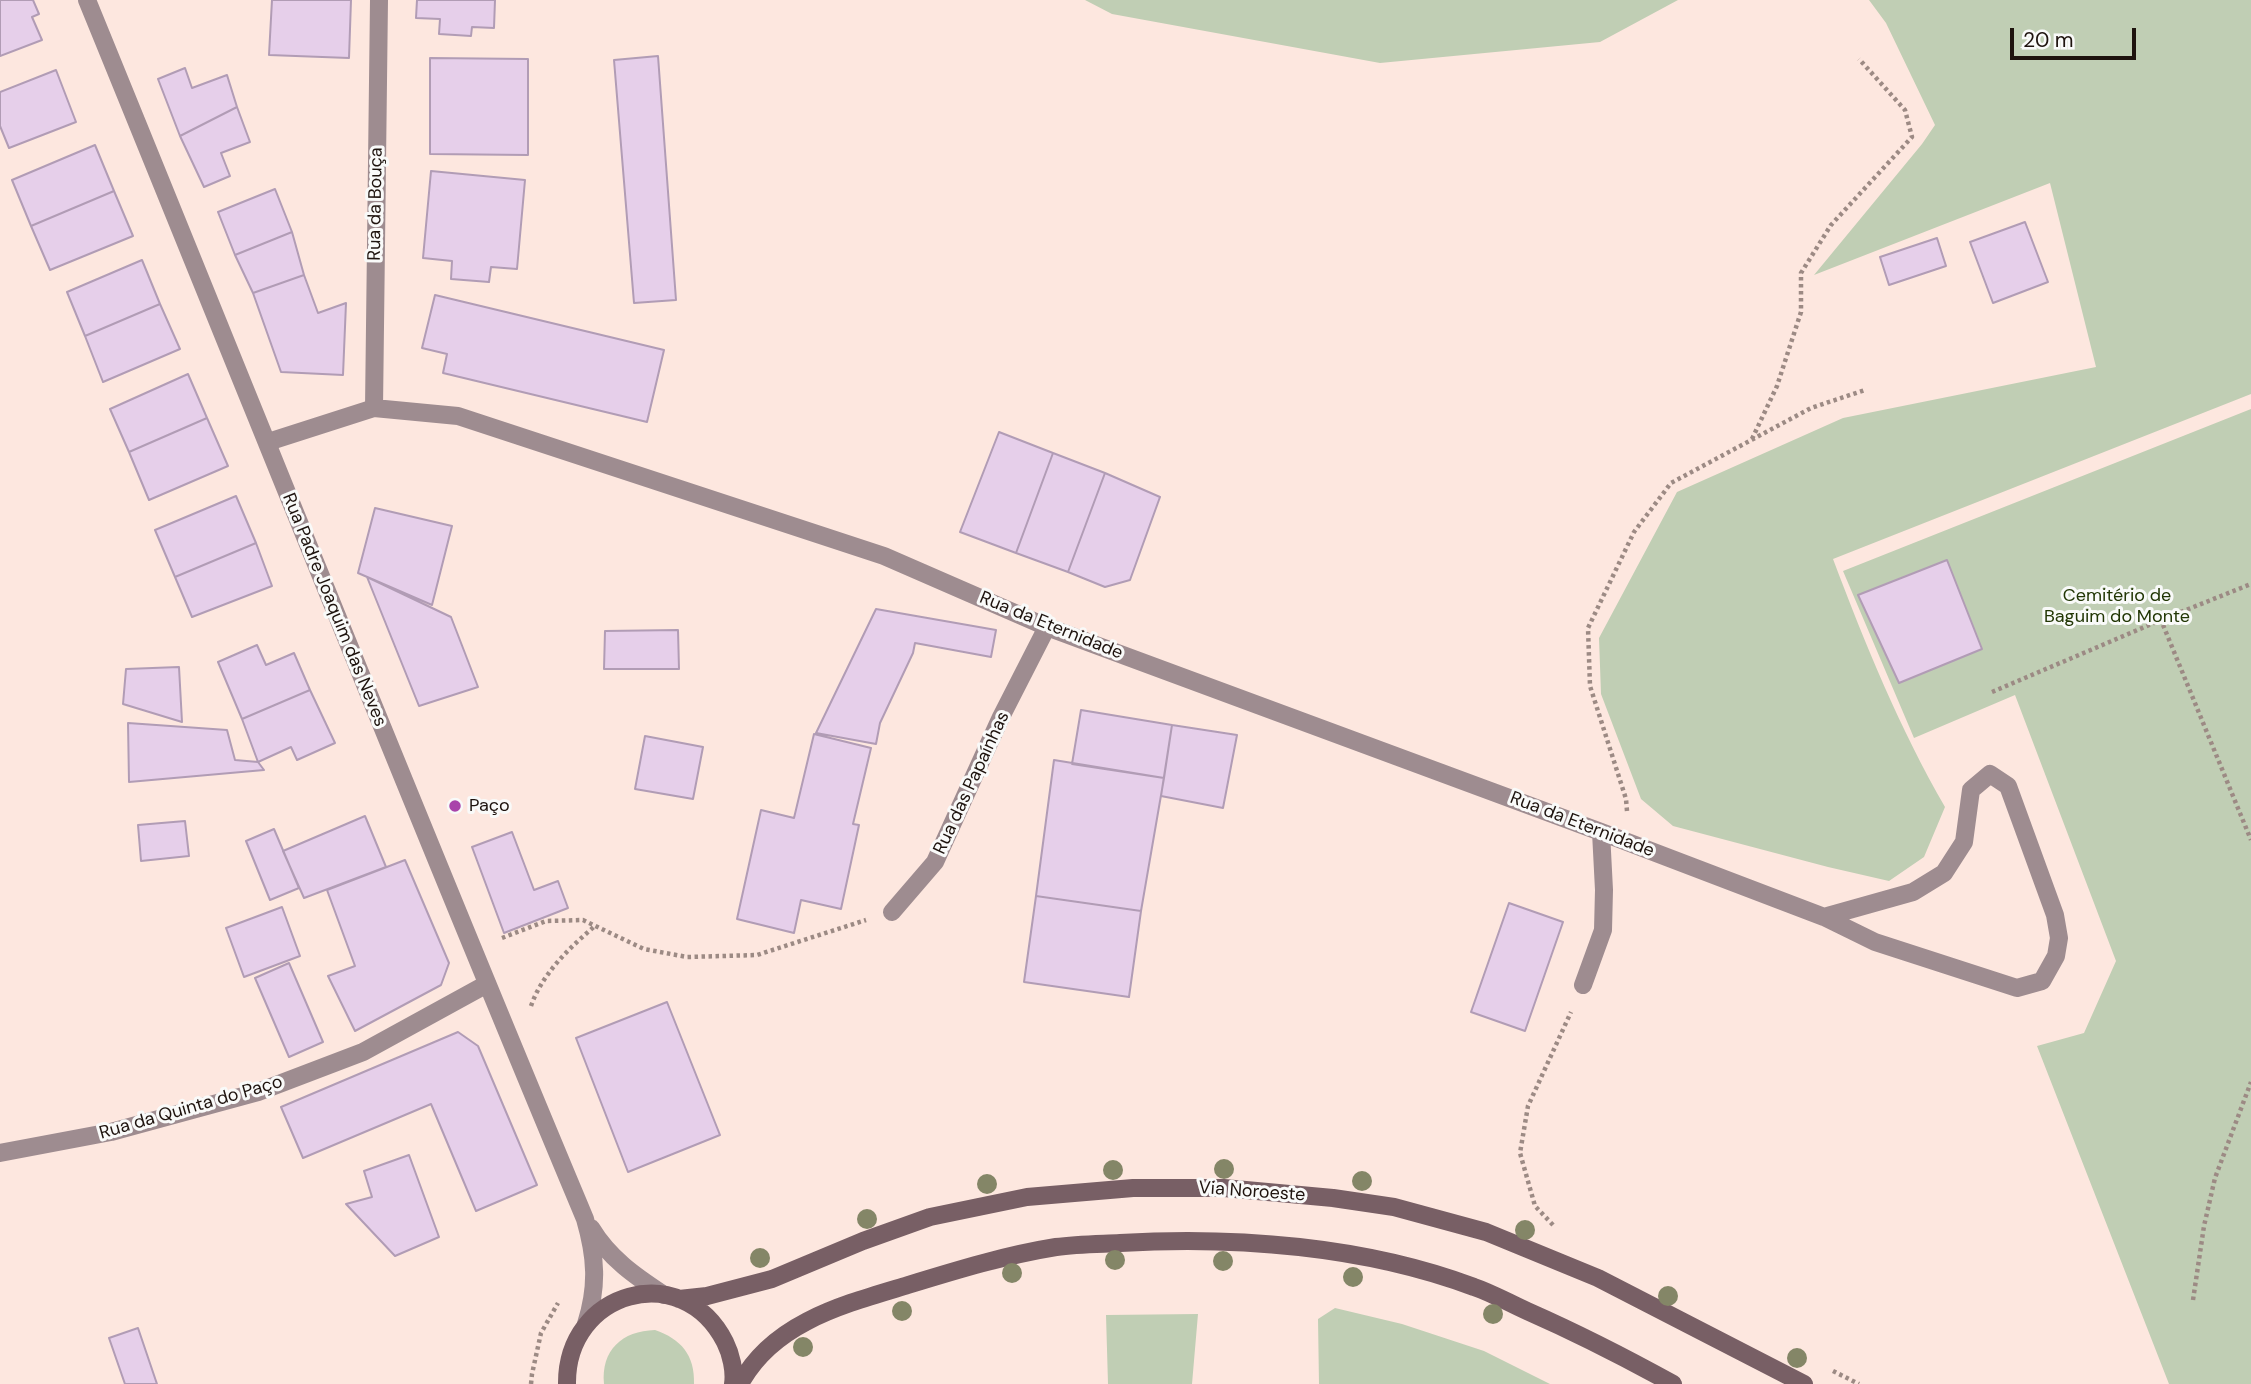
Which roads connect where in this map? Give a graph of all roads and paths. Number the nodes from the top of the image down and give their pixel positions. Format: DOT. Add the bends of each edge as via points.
graph roads {
  1 [pos="87,0"];
  2 [pos="379,0"];
  3 [pos="1859,59"];
  4 [pos="1865,390"];
  5 [pos="374,408"];
  6 [pos="1751,440"];
  7 [pos="268,442"];
  8 [pos="2251,584"];
  9 [pos="2161,620"];
  10 [pos="1047,627"];
  11 [pos="1992,692"];
  12 [pos="1601,832"];
  13 [pos="2251,840"];
  14 [pos="1631,843"];
  15 [pos="892,912"];
  16 [pos="1824,917"];
  17 [pos="595,926"];
  18 [pos="472,951"];
  19 [pos="486,984"];
  20 [pos="1583,985"];
  21 [pos="515,1053"];
  22 [pos="2251,1082"];
  23 [pos="0,1153"];
  24 [pos="585,1219"];
  25 [pos="1557,1229"];
  26 [pos="671,1297"];
  27 [pos="2193,1300"];
  28 [pos="586,1324"];
  29 [pos="567,1384"];
  30 [pos="733,1384"];
  31 [pos="740,1384"];
  32 [pos="1674,1384"];
  33 [pos="1804,1384"];
  1 -- 7 [label="street, Rua Padre Joaquim das Neves"];
  2 -- 5 [label="street, Rua da Bouça"];
  3 -- 6 [label="path" via="1905,110 1912,137 1831,225 1801,273 1801,312 1777,386"];
  4 -- 6 [label="path" via="1811,408"];
  5 -- 7 [label="street, Rua da Eternidade"];
  5 -- 10 [label="street, Rua da Eternidade" via="458,416 884,556"];
  6 -- 14 [label="path" via="1671,483 1634,532 1588,628 1590,686 1626,799"];
  7 -- 18 [label="street, Rua Padre Joaquim das Neves"];
  8 -- 9 [label="path"];
  9 -- 11 [label="path"];
  9 -- 13 [label="path"];
  10 -- 12 [label="street, Rua da Eternidade"];
  10 -- 15 [label="street, Rua das Papaínhas" via="935,862"];
  12 -- 14 [label="street, Rua da Eternidade"];
  12 -- 20 [label="street" via="1603,930"];
  14 -- 16 [label="street, Rua da Eternidade"];
  15 -- 17 [label="path" via="757,955 687,957 643,949"];
  16 -- 16 [label="street, Rua da Eternidade" via="1875,942 2017,988 2042,981 2056,956 2059,938 2055,915 2008,786 1990,774 1971,790 1964,842 1944,873 1913,892"];
  17 -- 18 [label="path" via="583,920 546,921"];
  17 -- 21 [label="path" via="567,950 536,993"];
  18 -- 19 [label="street, Rua Padre Joaquim das Neves"];
  19 -- 21 [label="street, Rua Padre Joaquim das Neves"];
  19 -- 23 [label="street, Rua da Quinta do Paço" via="363,1052 258,1092 111,1132"];
  20 -- 25 [label="path" via="1528,1107 1520,1153 1535,1206"];
  21 -- 24 [label="street, Rua Padre Joaquim das Neves"];
  22 -- 27 [label="path" via="2215,1178"];
  24 -- 26 [label="street, Rua Padre Joaquim das Neves" via="615,1259"];
  24 -- 28 [label="street, Rua Padre Joaquim das Neves" via="593,1245 595,1281"];
  26 -- 28 [label="main road, Via Noroeste" via="642,1294 615,1301"];
  26 -- 30 [label="main road" via="696,1307 717,1326 729,1352"];
  26 -- 33 [label="main road, Via Noroeste" via="706,1296 772,1279 930,1217 1027,1197 1133,1188 1224,1188 1394,1208 1486,1232 1598,1278"];
  28 -- 29 [label="main road" via="567,1364"];
  31 -- 32 [label="main road" via="750,1367 796,1326 871,1296 983,1262 1058,1247 1202,1240 1304,1247 1403,1265 1474,1287"];
}
